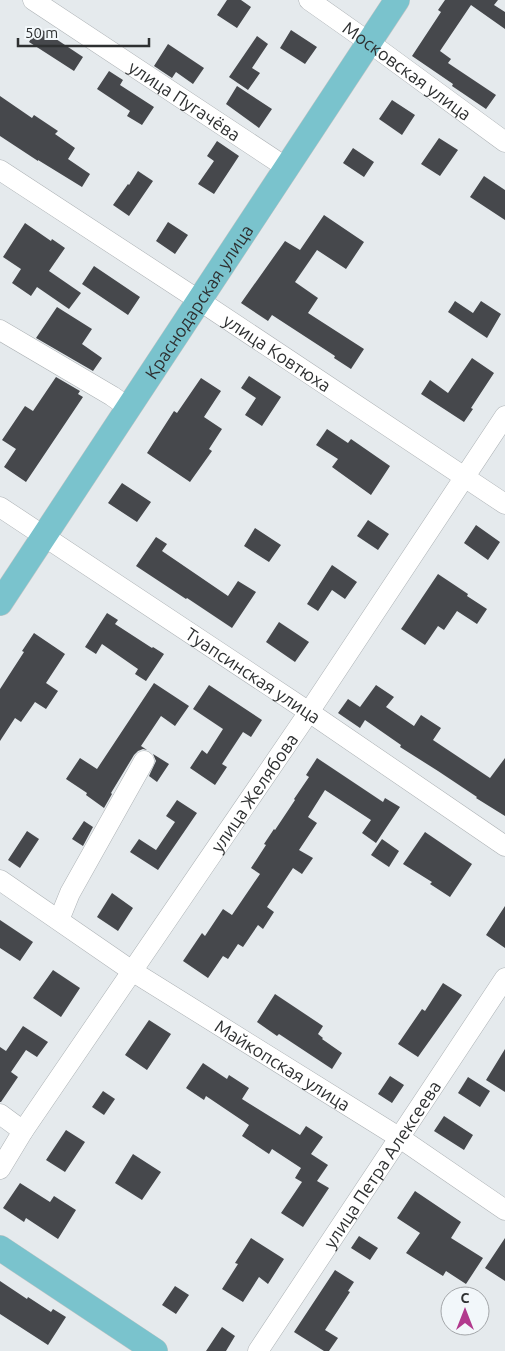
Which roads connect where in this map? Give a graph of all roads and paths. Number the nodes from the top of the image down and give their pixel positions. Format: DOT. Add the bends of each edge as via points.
graph roads {
  1 [pos="33,0"];
  2 [pos="309,0"];
  3 [pos="397,0"];
  4 [pos="370,43"];
  5 [pos="505,142"];
  6 [pos="288,168"];
  7 [pos="0,170"];
  8 [pos="200,301"];
  9 [pos="0,330"];
  10 [pos="129,408"];
  11 [pos="505,416"];
  12 [pos="464,476"];
  13 [pos="505,504"];
  14 [pos="0,506"];
  15 [pos="44,536"];
  16 [pos="0,603"];
  17 [pos="308,712"];
  18 [pos="144,761"];
  19 [pos="505,846"];
  20 [pos="0,880"];
  21 [pos="59,920"];
  22 [pos="132,971"];
  23 [pos="505,978"];
  24 [pos="0,1114"];
  25 [pos="23,1131"];
  26 [pos="400,1138"];
  27 [pos="0,1169"];
  28 [pos="505,1210"];
  29 [pos="0,1248"];
  30 [pos="155,1351"];
  31 [pos="258,1351"];
  1 -- 6 [label="street, улица Пугачёва"];
  2 -- 4 [label="street, Московская улица"];
  3 -- 4 [label="main road, Краснодарская улица"];
  4 -- 5 [label="street, Московская улица"];
  4 -- 6 [label="main road, Краснодарская улица"];
  6 -- 8 [label="main road, Краснодарская улица"];
  7 -- 8 [label="street, улица Ковтюха"];
  8 -- 10 [label="main road, Краснодарская улица"];
  8 -- 12 [label="street, улица Ковтюха"];
  9 -- 10 [label="street"];
  10 -- 15 [label="main road, Краснодарская улица"];
  11 -- 12 [label="street, улица Желябова"];
  12 -- 13 [label="street, улица Ковтюха"];
  12 -- 17 [label="street, улица Желябова"];
  14 -- 15 [label="street, Туапсинская улица"];
  15 -- 16 [label="main road, Краснодарская улица"];
  15 -- 17 [label="street, Туапсинская улица"];
  17 -- 19 [label="street, Туапсинская улица"];
  17 -- 22 [label="street, улица Желябова"];
  18 -- 21 [label="street" via="70,892"];
  20 -- 21 [label="street, Майкопская улица"];
  21 -- 22 [label="street, Майкопская улица"];
  22 -- 25 [label="street, улица Желябова"];
  22 -- 26 [label="street, Майкопская улица"];
  23 -- 26 [label="street, улица Петра Алексеева"];
  24 -- 25 [label="street"];
  25 -- 27 [label="street, улица Желябова"];
  26 -- 28 [label="street, Майкопская улица"];
  26 -- 31 [label="street, улица Петра Алексеева"];
  29 -- 30 [label="main road"];
}
